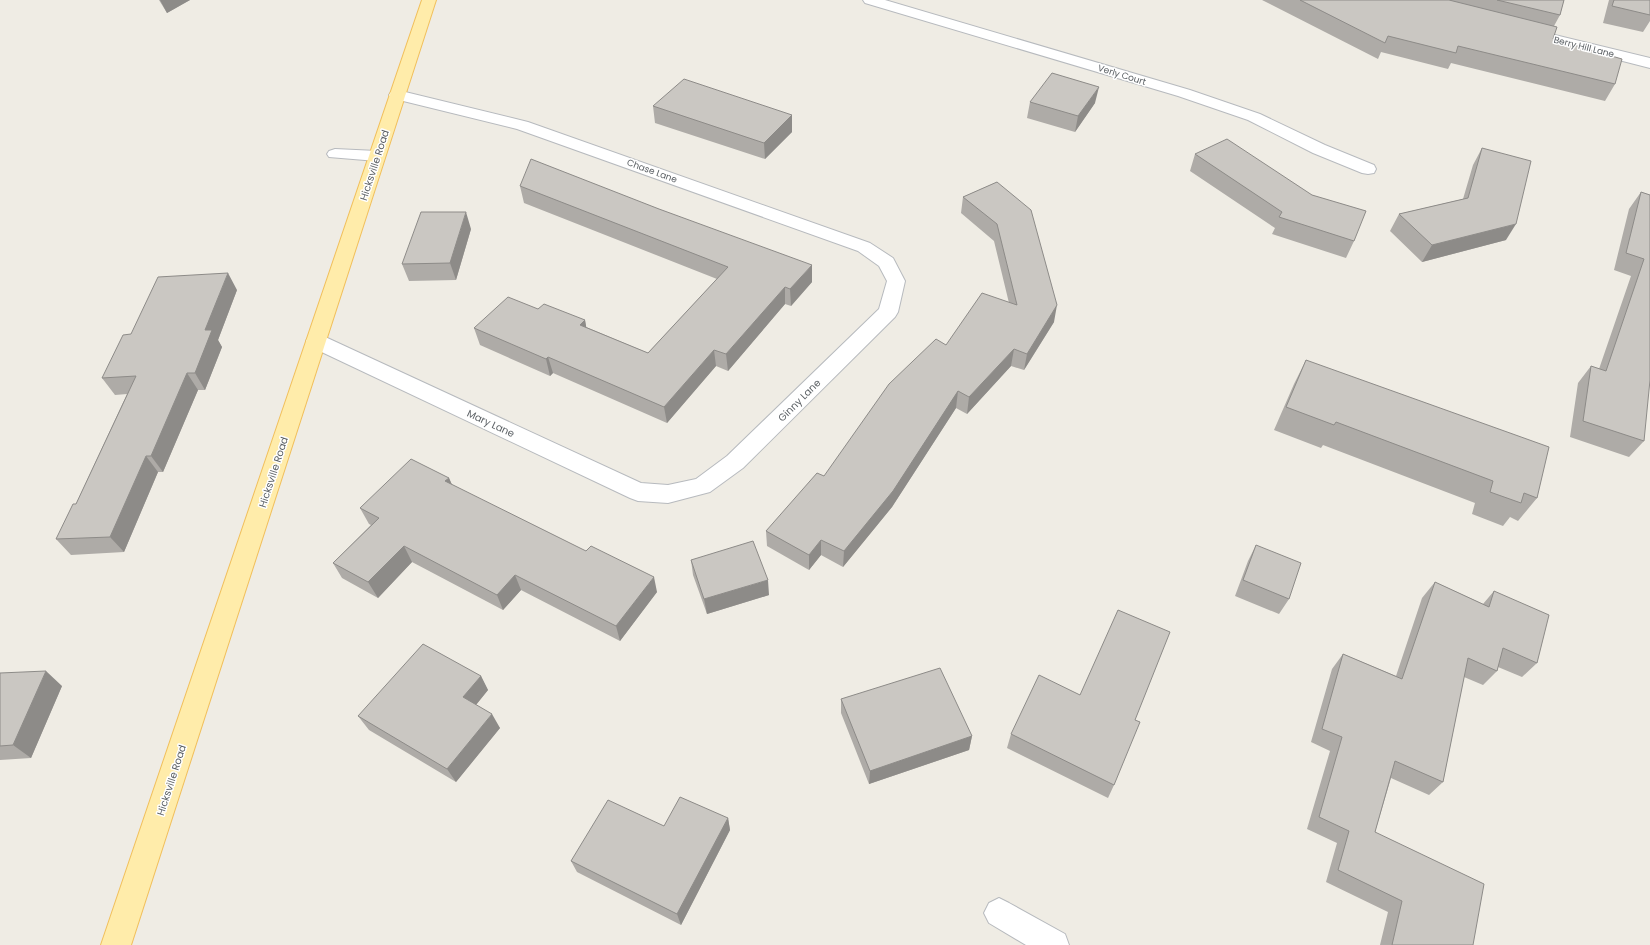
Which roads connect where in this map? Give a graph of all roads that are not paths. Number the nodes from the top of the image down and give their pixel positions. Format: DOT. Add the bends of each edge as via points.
graph roads {
  1 [pos="429,0"];
  2 [pos="870,0"];
  3 [pos="1512,28"];
  4 [pos="1650,63"];
  5 [pos="397,95"];
  6 [pos="335,154"];
  7 [pos="377,156"];
  8 [pos="1368,169"];
  9 [pos="893,274"];
  10 [pos="316,341"];
  11 [pos="668,494"];
  12 [pos="999,913"];
  13 [pos="116,945"];
  14 [pos="1054,945"];
  1 -- 5 [label="main road, Hicksville Road"];
  2 -- 8 [label="street, Verly Court" via="1184,93 1254,117 1319,149"];
  3 -- 4 [label="street, Berry Hill Lane"];
  5 -- 7 [label="main road, Hicksville Road"];
  5 -- 9 [label="street, Chase Lane" via="522,125 864,247 886,262"];
  6 -- 7 [label="lane"];
  7 -- 10 [label="main road, Hicksville Road"];
  9 -- 11 [label="street, Ginny Lane" via="896,281 888,312 741,457 702,486"];
  10 -- 11 [label="street, Mary Lane" via="638,492"];
  10 -- 13 [label="main road, Hicksville Road"];
  12 -- 14 [label="street"];
}
